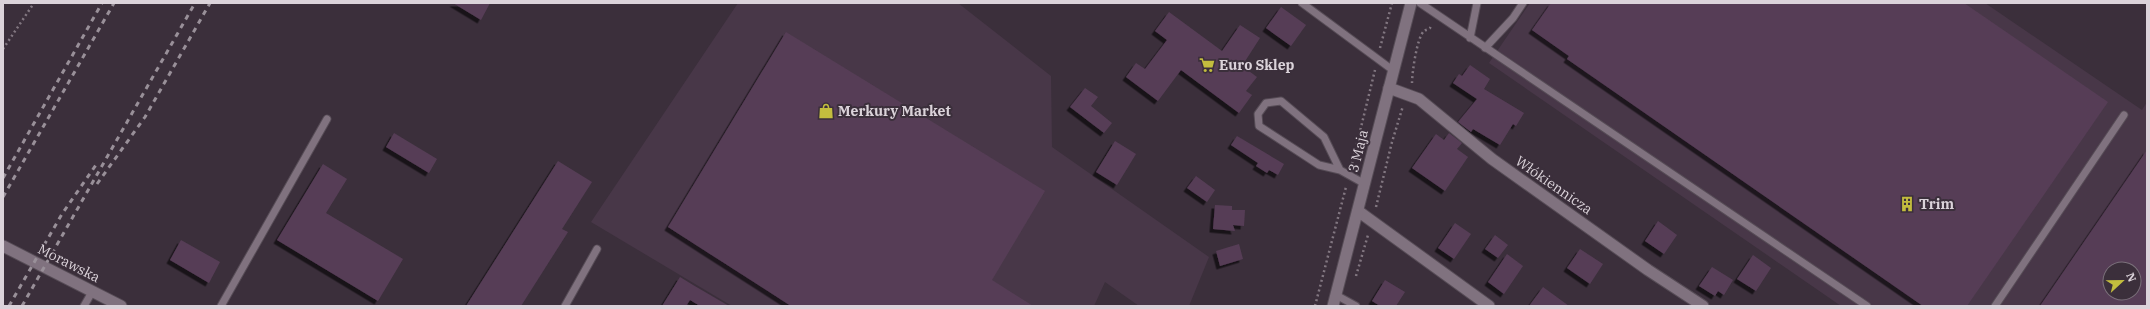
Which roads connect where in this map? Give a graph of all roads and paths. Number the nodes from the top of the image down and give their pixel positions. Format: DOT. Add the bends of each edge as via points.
graph roads {
  1 [pos="34,3"];
  2 [pos="1302,3"];
  3 [pos="1392,3"];
  4 [pos="1411,3"];
  5 [pos="1420,3"];
  6 [pos="1478,3"];
  7 [pos="1523,3"];
  8 [pos="1435,13"];
  9 [pos="1470,38"];
  10 [pos="1485,48"];
  11 [pos="3,49"];
  12 [pos="1377,58"];
  13 [pos="1394,71"];
  14 [pos="1389,88"];
  15 [pos="1408,95"];
  16 [pos="2124,115"];
  17 [pos="327,119"];
  18 [pos="1340,170"];
  19 [pos="1365,184"];
  20 [pos="1358,211"];
  21 [pos="1372,221"];
  22 [pos="3,246"];
  23 [pos="597,249"];
  24 [pos="1355,280"];
  25 [pos="92,292"];
  26 [pos="1336,295"];
  27 [pos="84,306"];
  28 [pos="121,306"];
  29 [pos="221,306"];
  30 [pos="566,306"];
  31 [pos="1333,306"];
  32 [pos="1356,306"];
  33 [pos="1489,306"];
  34 [pos="1703,306"];
  35 [pos="1866,306"];
  36 [pos="1995,306"];
  1 -- 11 [label="path"];
  2 -- 12 [label="lane"];
  3 -- 12 [label="path"];
  4 -- 13 [label="street, 3 Maja"];
  5 -- 8 [label="lane"];
  6 -- 9 [label="lane"];
  7 -- 10 [label="lane" via="1513,18"];
  8 -- 9 [label="lane"];
  8 -- 15 [label="path" via="1430,28 1424,30 1420,37"];
  9 -- 10 [label="lane"];
  10 -- 35 [label="lane"];
  12 -- 13 [label="lane"];
  13 -- 14 [label="street, 3 Maja"];
  14 -- 15 [label="street, Włókiennicza"];
  14 -- 19 [label="street, 3 Maja"];
  15 -- 21 [label="path" via="1401,108"];
  15 -- 34 [label="street, Włókiennicza" via="1418,99 1492,159"];
  16 -- 36 [label="lane"];
  17 -- 29 [label="lane"];
  18 -- 18 [label="lane" via="1324,137 1281,101 1266,103 1258,114 1259,126 1319,165"];
  18 -- 19 [label="lane"];
  19 -- 20 [label="street, 3 Maja"];
  20 -- 21 [label="street"];
  20 -- 26 [label="street, 3 Maja"];
  21 -- 24 [label="path"];
  21 -- 33 [label="street"];
  22 -- 25 [label="street, Morawska"];
  23 -- 30 [label="lane"];
  25 -- 27 [label="lane"];
  25 -- 28 [label="street, Morawska"];
  26 -- 31 [label="street, 3 Maja"];
  26 -- 32 [label="lane"];
}
